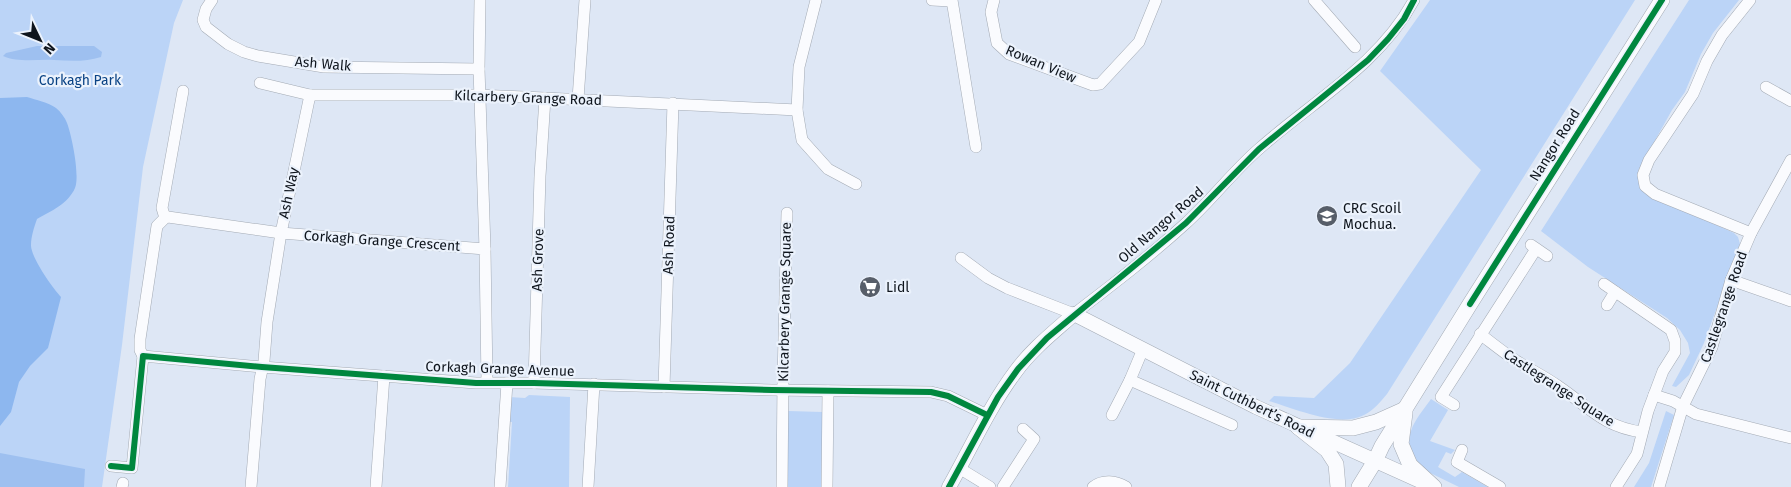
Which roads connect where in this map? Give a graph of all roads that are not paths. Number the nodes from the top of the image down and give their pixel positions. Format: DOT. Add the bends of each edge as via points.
graph roads {
  1 [pos="212,0"];
  2 [pos="480,0"];
  3 [pos="585,0"];
  4 [pos="816,0"];
  5 [pos="932,0"];
  6 [pos="994,0"];
  7 [pos="1156,0"];
  8 [pos="1314,0"];
  9 [pos="1414,0"];
  10 [pos="1662,0"];
  11 [pos="1750,0"];
  12 [pos="951,1"];
  13 [pos="1355,47"];
  14 [pos="479,70"];
  15 [pos="260,83"];
  16 [pos="1766,87"];
  17 [pos="183,91"];
  18 [pos="480,95"];
  19 [pos="310,96"];
  20 [pos="545,98"];
  21 [pos="578,99"];
  22 [pos="1791,101"];
  23 [pos="673,103"];
  24 [pos="797,110"];
  25 [pos="976,147"];
  26 [pos="1791,160"];
  27 [pos="856,184"];
  28 [pos="787,213"];
  29 [pos="164,218"];
  30 [pos="281,233"];
  31 [pos="1751,233"];
  32 [pos="485,249"];
  33 [pos="1547,256"];
  34 [pos="961,258"];
  35 [pos="1731,280"];
  36 [pos="1604,284"];
  37 [pos="1615,292"];
  38 [pos="1791,301"];
  39 [pos="1607,305"];
  40 [pos="1074,314"];
  41 [pos="1480,334"];
  42 [pos="1143,349"];
  43 [pos="143,356"];
  44 [pos="262,367"];
  45 [pos="384,376"];
  46 [pos="1130,380"];
  47 [pos="487,382"];
  48 [pos="507,383"];
  49 [pos="534,383"];
  50 [pos="594,384"];
  51 [pos="664,387"];
  52 [pos="784,390"];
  53 [pos="828,391"];
  54 [pos="1654,395"];
  55 [pos="1454,405"];
  56 [pos="1683,406"];
  57 [pos="1406,409"];
  58 [pos="987,415"];
  59 [pos="1112,415"];
  60 [pos="1232,425"];
  61 [pos="1298,427"];
  62 [pos="1023,429"];
  63 [pos="1642,432"];
  64 [pos="1791,438"];
  65 [pos="1462,450"];
  66 [pos="1375,461"];
  67 [pos="111,466"];
  68 [pos="959,468"];
  69 [pos="1095,486"];
  70 [pos="251,487"];
  71 [pos="376,487"];
  72 [pos="500,487"];
  73 [pos="588,487"];
  74 [pos="782,487"];
  75 [pos="827,487"];
  76 [pos="949,487"];
  77 [pos="990,487"];
  78 [pos="1003,487"];
  79 [pos="1126,487"];
  80 [pos="1338,487"];
  81 [pos="1359,487"];
  82 [pos="1434,487"];
  83 [pos="1500,487"];
  84 [pos="1616,487"];
  85 [pos="1659,487"];
  1 -- 14 [label="street, Ash Walk" via="203,20 206,27 228,44 258,56 324,67"];
  2 -- 14 [label="street"];
  3 -- 21 [label="street"];
  4 -- 24 [label="street" via="799,67"];
  5 -- 12 [label="street"];
  6 -- 7 [label="street, Rowan View" via="991,12 997,43 1001,48 1009,54 1093,85 1100,84 1139,42"];
  8 -- 13 [label="street"];
  9 -- 40 [label="street, Old Nangor Road" via="1388,40 1368,60 1259,149 1186,224"];
  10 -- 57 [label="main road, Nangor Road"];
  11 -- 31 [label="street" via="1722,35 1693,94 1642,175 1645,186 1655,194"];
  12 -- 25 [label="street"];
  14 -- 18 [label="street"];
  15 -- 19 [label="street, Kilcarbery Grange Road"];
  16 -- 22 [label="street"];
  17 -- 29 [label="street" via="162,208"];
  18 -- 19 [label="street, Kilcarbery Grange Road"];
  18 -- 20 [label="street, Kilcarbery Grange Road"];
  18 -- 32 [label="street"];
  19 -- 30 [label="street, Ash Way"];
  20 -- 21 [label="street, Kilcarbery Grange Road"];
  20 -- 49 [label="street, Ash Grove"];
  21 -- 23 [label="street, Kilcarbery Grange Road"];
  23 -- 24 [label="street, Kilcarbery Grange Road"];
  23 -- 51 [label="street, Ash Road"];
  24 -- 27 [label="street" via="802,140 828,169"];
  26 -- 31 [label="street, Castlegrange Road"];
  28 -- 52 [label="street, Kilcarbery Grange Square"];
  29 -- 30 [label="street, Ash Way"];
  29 -- 43 [label="street" via="157,226 140,339"];
  30 -- 32 [label="street, Corkagh Grange Crescent"];
  30 -- 44 [label="street"];
  31 -- 35 [label="street, Castlegrange Road"];
  32 -- 47 [label="street"];
  33 -- 41 [label="street" via="1534,247"];
  34 -- 40 [label="street" via="1007,288"];
  35 -- 38 [label="street"];
  35 -- 56 [label="street, Castlegrange Road" via="1712,347"];
  36 -- 37 [label="street"];
  37 -- 39 [label="street"];
  37 -- 54 [label="street" via="1671,330 1675,352"];
  40 -- 42 [label="street, Saint Cuthbert’s Road"];
  40 -- 58 [label="street, Old Nangor Road" via="1018,369"];
  41 -- 55 [label="street" via="1441,397"];
  41 -- 63 [label="street, Castlegrange Square" via="1559,386 1589,411 1614,425"];
  42 -- 46 [label="street"];
  42 -- 61 [label="street, Saint Cuthbert’s Road"];
  43 -- 44 [label="street, Corkagh Grange Avenue"];
  43 -- 67 [label="street" via="132,468"];
  44 -- 45 [label="street, Corkagh Grange Avenue"];
  44 -- 70 [label="street"];
  45 -- 47 [label="street, Corkagh Grange Avenue"];
  45 -- 71 [label="street"];
  46 -- 59 [label="street"];
  46 -- 60 [label="street"];
  47 -- 48 [label="street, Corkagh Grange Avenue"];
  48 -- 49 [label="street, Corkagh Grange Avenue"];
  48 -- 72 [label="street"];
  49 -- 50 [label="street, Corkagh Grange Avenue"];
  50 -- 51 [label="street, Corkagh Grange Avenue"];
  50 -- 73 [label="street"];
  51 -- 52 [label="street, Corkagh Grange Avenue"];
  52 -- 53 [label="street, Corkagh Grange Avenue"];
  52 -- 74 [label="street, Kilcarbery Grange Square"];
  53 -- 58 [label="street, Corkagh Grange Avenue" via="940,393"];
  53 -- 75 [label="street"];
  54 -- 56 [label="street"];
  54 -- 63 [label="street"];
  56 -- 64 [label="street" via="1696,414"];
  56 -- 85 [label="street, Castlegrange Road"];
  57 -- 61 [label="main road" via="1353,428"];
  57 -- 66 [label="main road, Nangor Road"];
  57 -- 82 [label="main road" via="1402,444 1410,465"];
  58 -- 68 [label="street, Old Nangor Road"];
  61 -- 66 [label="street, Saint Cuthbert’s Road"];
  61 -- 80 [label="main road" via="1327,450 1336,464"];
  62 -- 78 [label="street" via="1034,439"];
  63 -- 84 [label="street" via="1637,454"];
  65 -- 83 [label="street" via="1457,462"];
  66 -- 81 [label="main road, Nangor Road"];
  66 -- 82 [label="street, Saint Cuthbert’s Road"];
  68 -- 76 [label="street, Old Nangor Road"];
  68 -- 77 [label="street"];
  69 -- 79 [label="street" via="1107,481"];
}
